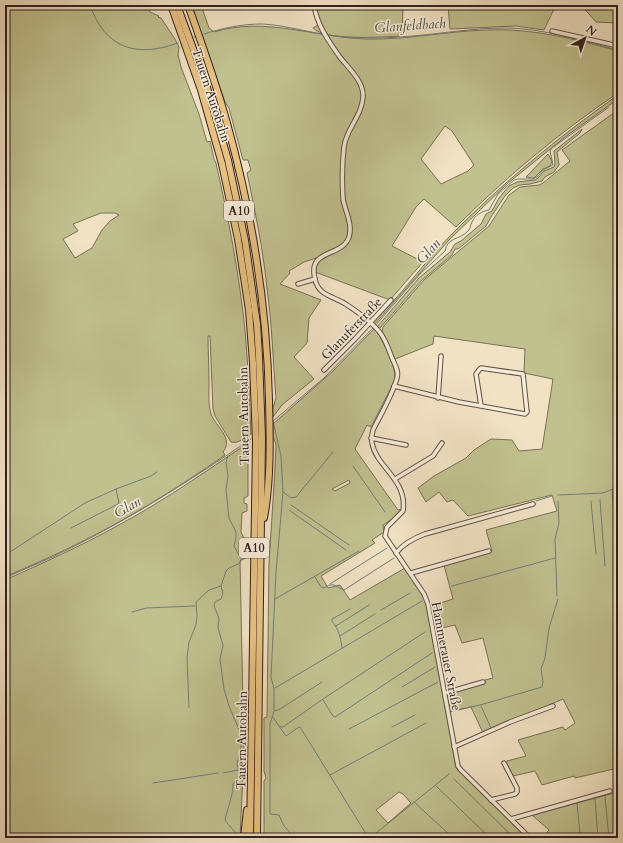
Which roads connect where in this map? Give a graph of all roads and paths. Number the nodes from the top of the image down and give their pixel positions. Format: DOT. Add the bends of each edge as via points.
graph roads {
  1 [pos="171,5"];
  2 [pos="178,5"];
  3 [pos="188,5"];
  4 [pos="314,5"];
  5 [pos="552,31"];
  6 [pos="618,46"];
  7 [pos="315,279"];
  8 [pos="298,284"];
  9 [pos="391,300"];
  10 [pos="371,324"];
  11 [pos="441,356"];
  12 [pos="324,370"];
  13 [pos="394,386"];
  14 [pos="438,398"];
  15 [pos="480,406"];
  16 [pos="372,438"];
  17 [pos="442,443"];
  18 [pos="406,445"];
  19 [pos="395,480"];
  20 [pos="533,504"];
  21 [pos="261,536"];
  22 [pos="489,551"];
  23 [pos="396,553"];
  24 [pos="411,573"];
  25 [pos="483,682"];
  26 [pos="445,693"];
  27 [pos="554,706"];
  28 [pos="454,746"];
  29 [pos="504,763"];
  30 [pos="251,791"];
  31 [pos="610,791"];
  32 [pos="491,800"];
  33 [pos="511,819"];
  34 [pos="244,838"];
  35 [pos="250,838"];
  36 [pos="257,838"];
  37 [pos="530,838"];
  1 -- 30 [label="highway, Tauern Autobahn / A10" via="212,127 232,209 249,310 256,442"];
  2 -- 21 [label="highway, A10" via="228,160 252,282 260,356"];
  3 -- 21 [label="highway" via="227,122 254,240 263,304 270,431 267,499"];
  4 -- 7 [label="street" via="323,31 358,81 363,98 359,113 346,137 344,151 343,198 350,226 349,237 342,247 318,259"];
  5 -- 6 [label="street"];
  7 -- 8 [label="street"];
  7 -- 10 [label="street" via="324,294 344,303"];
  9 -- 10 [label="street, Glanuferstraße"];
  10 -- 12 [label="street, Glanuferstraße"];
  10 -- 13 [label="street" via="379,331 397,369"];
  11 -- 14 [label="street"];
  13 -- 14 [label="street"];
  13 -- 16 [label="street" via="373,430"];
  14 -- 15 [label="street"];
  15 -- 15 [label="street" via="476,374 478,370 481,368 523,374 527,412 525,414"];
  16 -- 18 [label="street"];
  16 -- 19 [label="street, Hammerauer Straße" via="373,448"];
  17 -- 19 [label="street" via="433,456"];
  19 -- 23 [label="street, Hammerauer Straße" via="402,496 403,511 387,527 385,533"];
  20 -- 23 [label="street" via="425,534 409,541"];
  21 -- 36 [label="highway, Tauern Autobahn / A10"];
  22 -- 24 [label="street"];
  23 -- 24 [label="street, Hammerauer Straße"];
  24 -- 26 [label="street, Hammerauer Straße" via="428,604"];
  25 -- 26 [label="street"];
  26 -- 28 [label="street, Hammerauer Straße"];
  27 -- 28 [label="street"];
  28 -- 32 [label="street, Hammerauer Straße" via="458,766"];
  29 -- 32 [label="street" via="517,792"];
  30 -- 34 [label="highway" via="248,795"];
  30 -- 35 [label="highway, Tauern Autobahn / A10"];
  31 -- 33 [label="street"];
  32 -- 33 [label="street, Hammerauer Straße"];
  33 -- 37 [label="street, Hammerauer Straße"];
}
